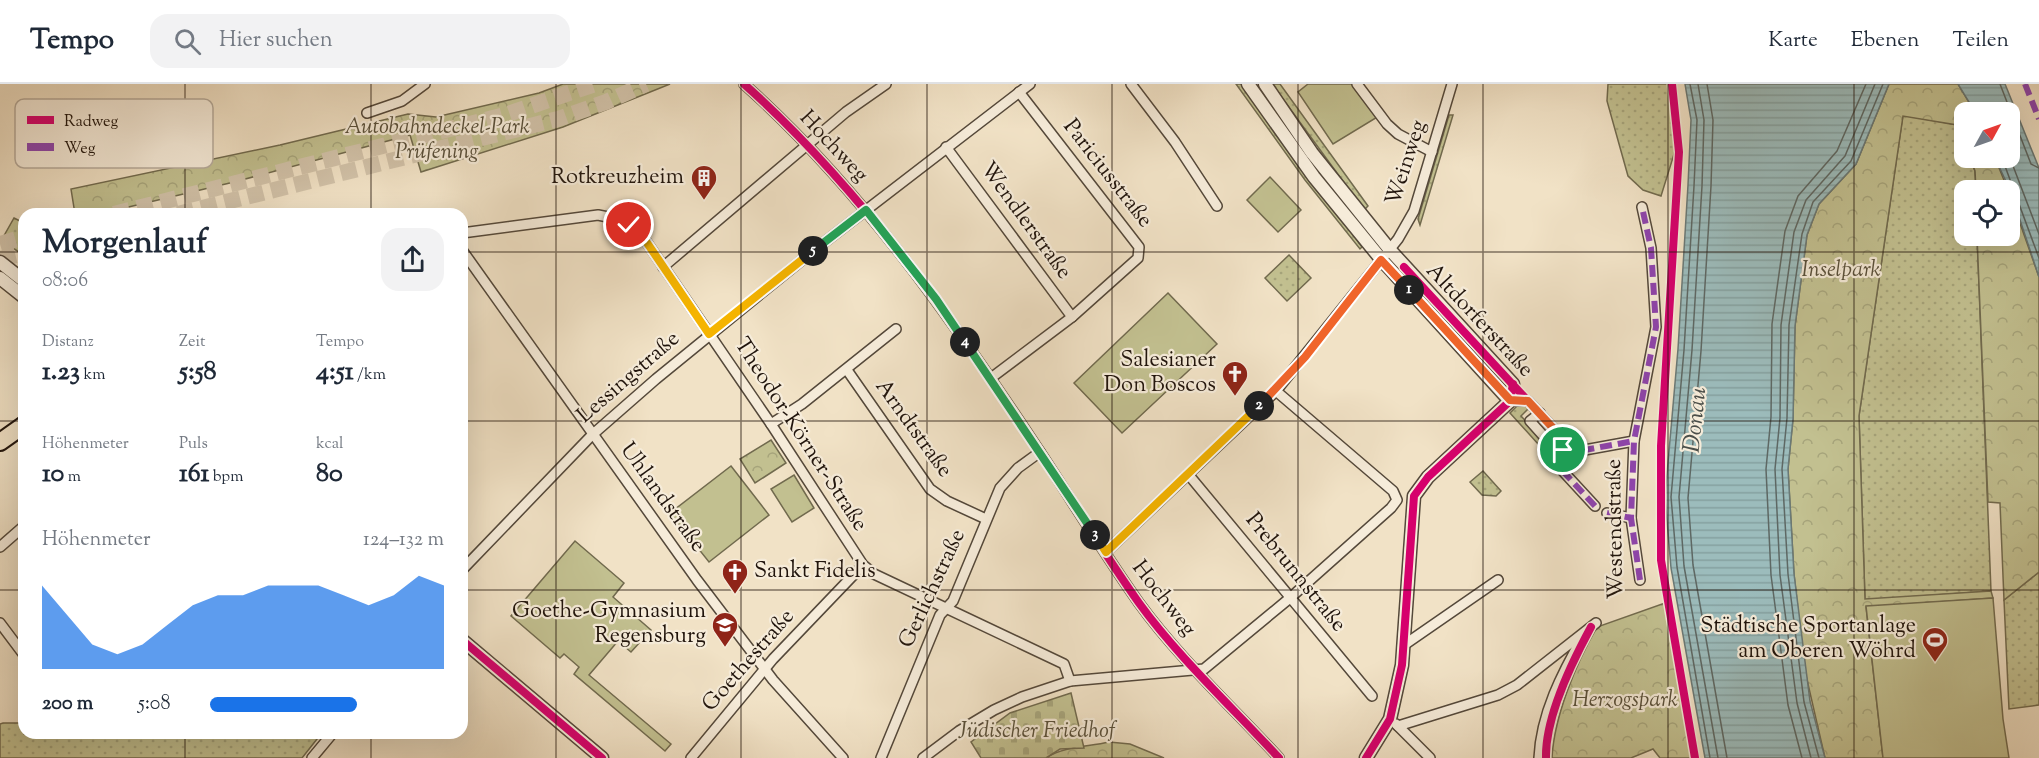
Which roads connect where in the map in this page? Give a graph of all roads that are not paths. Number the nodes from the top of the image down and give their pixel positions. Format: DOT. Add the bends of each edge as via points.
graph roads {
  1 [pos="425,84"];
  2 [pos="744,84"];
  3 [pos="886,84"];
  4 [pos="1030,84"];
  5 [pos="1131,84"];
  6 [pos="1248,84"];
  7 [pos="1265,84"];
  8 [pos="1452,84"];
  9 [pos="1364,86"];
  10 [pos="1019,93"];
  11 [pos="367,113"];
  12 [pos="808,145"];
  13 [pos="946,147"];
  14 [pos="1432,152"];
  15 [pos="1217,206"];
  16 [pos="1642,207"];
  17 [pos="866,210"];
  18 [pos="468,231"];
  19 [pos="1385,255"];
  20 [pos="468,259"];
  21 [pos="0,262"];
  22 [pos="663,267"];
  23 [pos="18,276"];
  24 [pos="0,278"];
  25 [pos="18,292"];
  26 [pos="1072,317"];
  27 [pos="896,329"];
  28 [pos="709,334"];
  29 [pos="846,370"];
  30 [pos="991,378"];
  31 [pos="1513,384"];
  32 [pos="1276,391"];
  33 [pos="1510,400"];
  34 [pos="1528,401"];
  35 [pos="771,424"];
  36 [pos="18,429"];
  37 [pos="592,435"];
  38 [pos="18,440"];
  39 [pos="1635,441"];
  40 [pos="0,442"];
  41 [pos="1563,450"];
  42 [pos="0,452"];
  43 [pos="1040,452"];
  44 [pos="1188,474"];
  45 [pos="1595,506"];
  46 [pos="1607,513"];
  47 [pos="1631,518"];
  48 [pos="986,519"];
  49 [pos="18,531"];
  50 [pos="0,547"];
  51 [pos="1106,552"];
  52 [pos="468,564"];
  53 [pos="863,565"];
  54 [pos="1498,580"];
  55 [pos="1640,580"];
  56 [pos="1290,598"];
  57 [pos="947,608"];
  58 [pos="0,623"];
  59 [pos="1596,623"];
  60 [pos="1587,629"];
  61 [pos="468,645"];
  62 [pos="1404,645"];
  63 [pos="18,646"];
  64 [pos="765,669"];
  65 [pos="1196,669"];
  66 [pos="1070,681"];
  67 [pos="1372,696"];
  68 [pos="1394,723"];
  69 [pos="328,739"];
  70 [pos="312,758"];
  71 [pos="602,758"];
  72 [pos="691,758"];
  73 [pos="843,758"];
  74 [pos="881,758"];
  75 [pos="923,758"];
  76 [pos="1279,758"];
  77 [pos="1366,758"];
  78 [pos="1430,758"];
  79 [pos="1539,758"];
  1 -- 11 [label="street" via="402,101"];
  2 -- 12 [label="street, Hochweg"];
  3 -- 12 [label="street"];
  4 -- 10 [label="street, Lessingstraße"];
  5 -- 15 [label="street"];
  6 -- 19 [label="street" via="1314,177"];
  7 -- 19 [label="street"];
  8 -- 14 [label="street, Weinweg"];
  9 -- 14 [label="street" via="1379,116 1392,129"];
  10 -- 13 [label="street, Lessingstraße"];
  10 -- 26 [label="street, Pariciusstraße" via="1139,247 1140,252 1130,265"];
  12 -- 17 [label="street, Hochweg"];
  12 -- 22 [label="street"];
  13 -- 17 [label="street, Lessingstraße"];
  13 -- 26 [label="street, Wendlerstraße"];
  14 -- 19 [label="street, Weinweg" via="1414,211"];
  16 -- 39 [label="street, Westendstraße" via="1651,248 1656,327"];
  17 -- 28 [label="street, Lessingstraße"];
  17 -- 30 [label="street, Hochweg" via="936,299"];
  18 -- 22 [label="street, Theodor-Körner-Straße" via="608,216 635,229"];
  19 -- 31 [label="street, Altdorferstraße"];
  19 -- 32 [label="street, Weinweg"];
  19 -- 33 [label="street, Altdorferstraße"];
  20 -- 37 [label="street, Uhlandstraße"];
  21 -- 23 [label="street"];
  22 -- 28 [label="street, Theodor-Körner-Straße"];
  24 -- 25 [label="street"];
  26 -- 30 [label="street"];
  27 -- 29 [label="street"];
  28 -- 35 [label="street, Theodor-Körner-Straße"];
  28 -- 37 [label="street, Lessingstraße"];
  29 -- 35 [label="street"];
  29 -- 48 [label="street, Arndtstraße" via="930,489"];
  30 -- 43 [label="street, Hochweg"];
  31 -- 33 [label="street"];
  31 -- 34 [label="street, Altdorferstraße"];
  32 -- 44 [label="street, Weinweg"];
  32 -- 56 [label="street" via="1397,496 1391,508"];
  33 -- 34 [label="street, Altdorferstraße"];
  33 -- 62 [label="street" via="1413,496"];
  34 -- 41 [label="street, Altdorferstraße" via="1566,442"];
  35 -- 53 [label="street, Theodor-Körner-Straße"];
  36 -- 40 [label="highway"];
  37 -- 52 [label="street, Lessingstraße"];
  37 -- 64 [label="street, Uhlandstraße"];
  38 -- 42 [label="highway"];
  39 -- 41 [label="street, Westendstraße"];
  39 -- 47 [label="street, Westendstraße"];
  41 -- 45 [label="street, Altdorferstraße" via="1559,467"];
  43 -- 48 [label="street, Gerlichstraße" via="1008,477"];
  43 -- 51 [label="street, Hochweg"];
  44 -- 51 [label="street, Weinweg"];
  44 -- 56 [label="street, Prebrunnstraße"];
  46 -- 47 [label="street"];
  47 -- 55 [label="street, Westendstraße"];
  48 -- 57 [label="street, Gerlichstraße"];
  49 -- 50 [label="street"];
  51 -- 65 [label="street, Hochweg" via="1140,604"];
  53 -- 57 [label="street, Theodor-Körner-Straße"];
  53 -- 64 [label="street, Goethestraße"];
  54 -- 62 [label="street"];
  56 -- 65 [label="street" via="1204,669"];
  56 -- 67 [label="street, Prebrunnstraße"];
  57 -- 66 [label="street, Theodor-Körner-Straße" via="1065,664"];
  57 -- 74 [label="street, Gerlichstraße" via="940,615"];
  58 -- 63 [label="street"];
  59 -- 60 [label="street"];
  60 -- 68 [label="street" via="1508,690"];
  60 -- 79 [label="street" via="1563,670 1548,710"];
  61 -- 71 [label="street"];
  62 -- 68 [label="street"];
  64 -- 72 [label="street, Goethestraße"];
  64 -- 73 [label="street, Uhlandstraße"];
  65 -- 66 [label="street"];
  65 -- 76 [label="street, Hochweg"];
  66 -- 75 [label="street" via="994,710"];
  68 -- 77 [label="street"];
  68 -- 78 [label="street"];
  69 -- 70 [label="street"];
}
